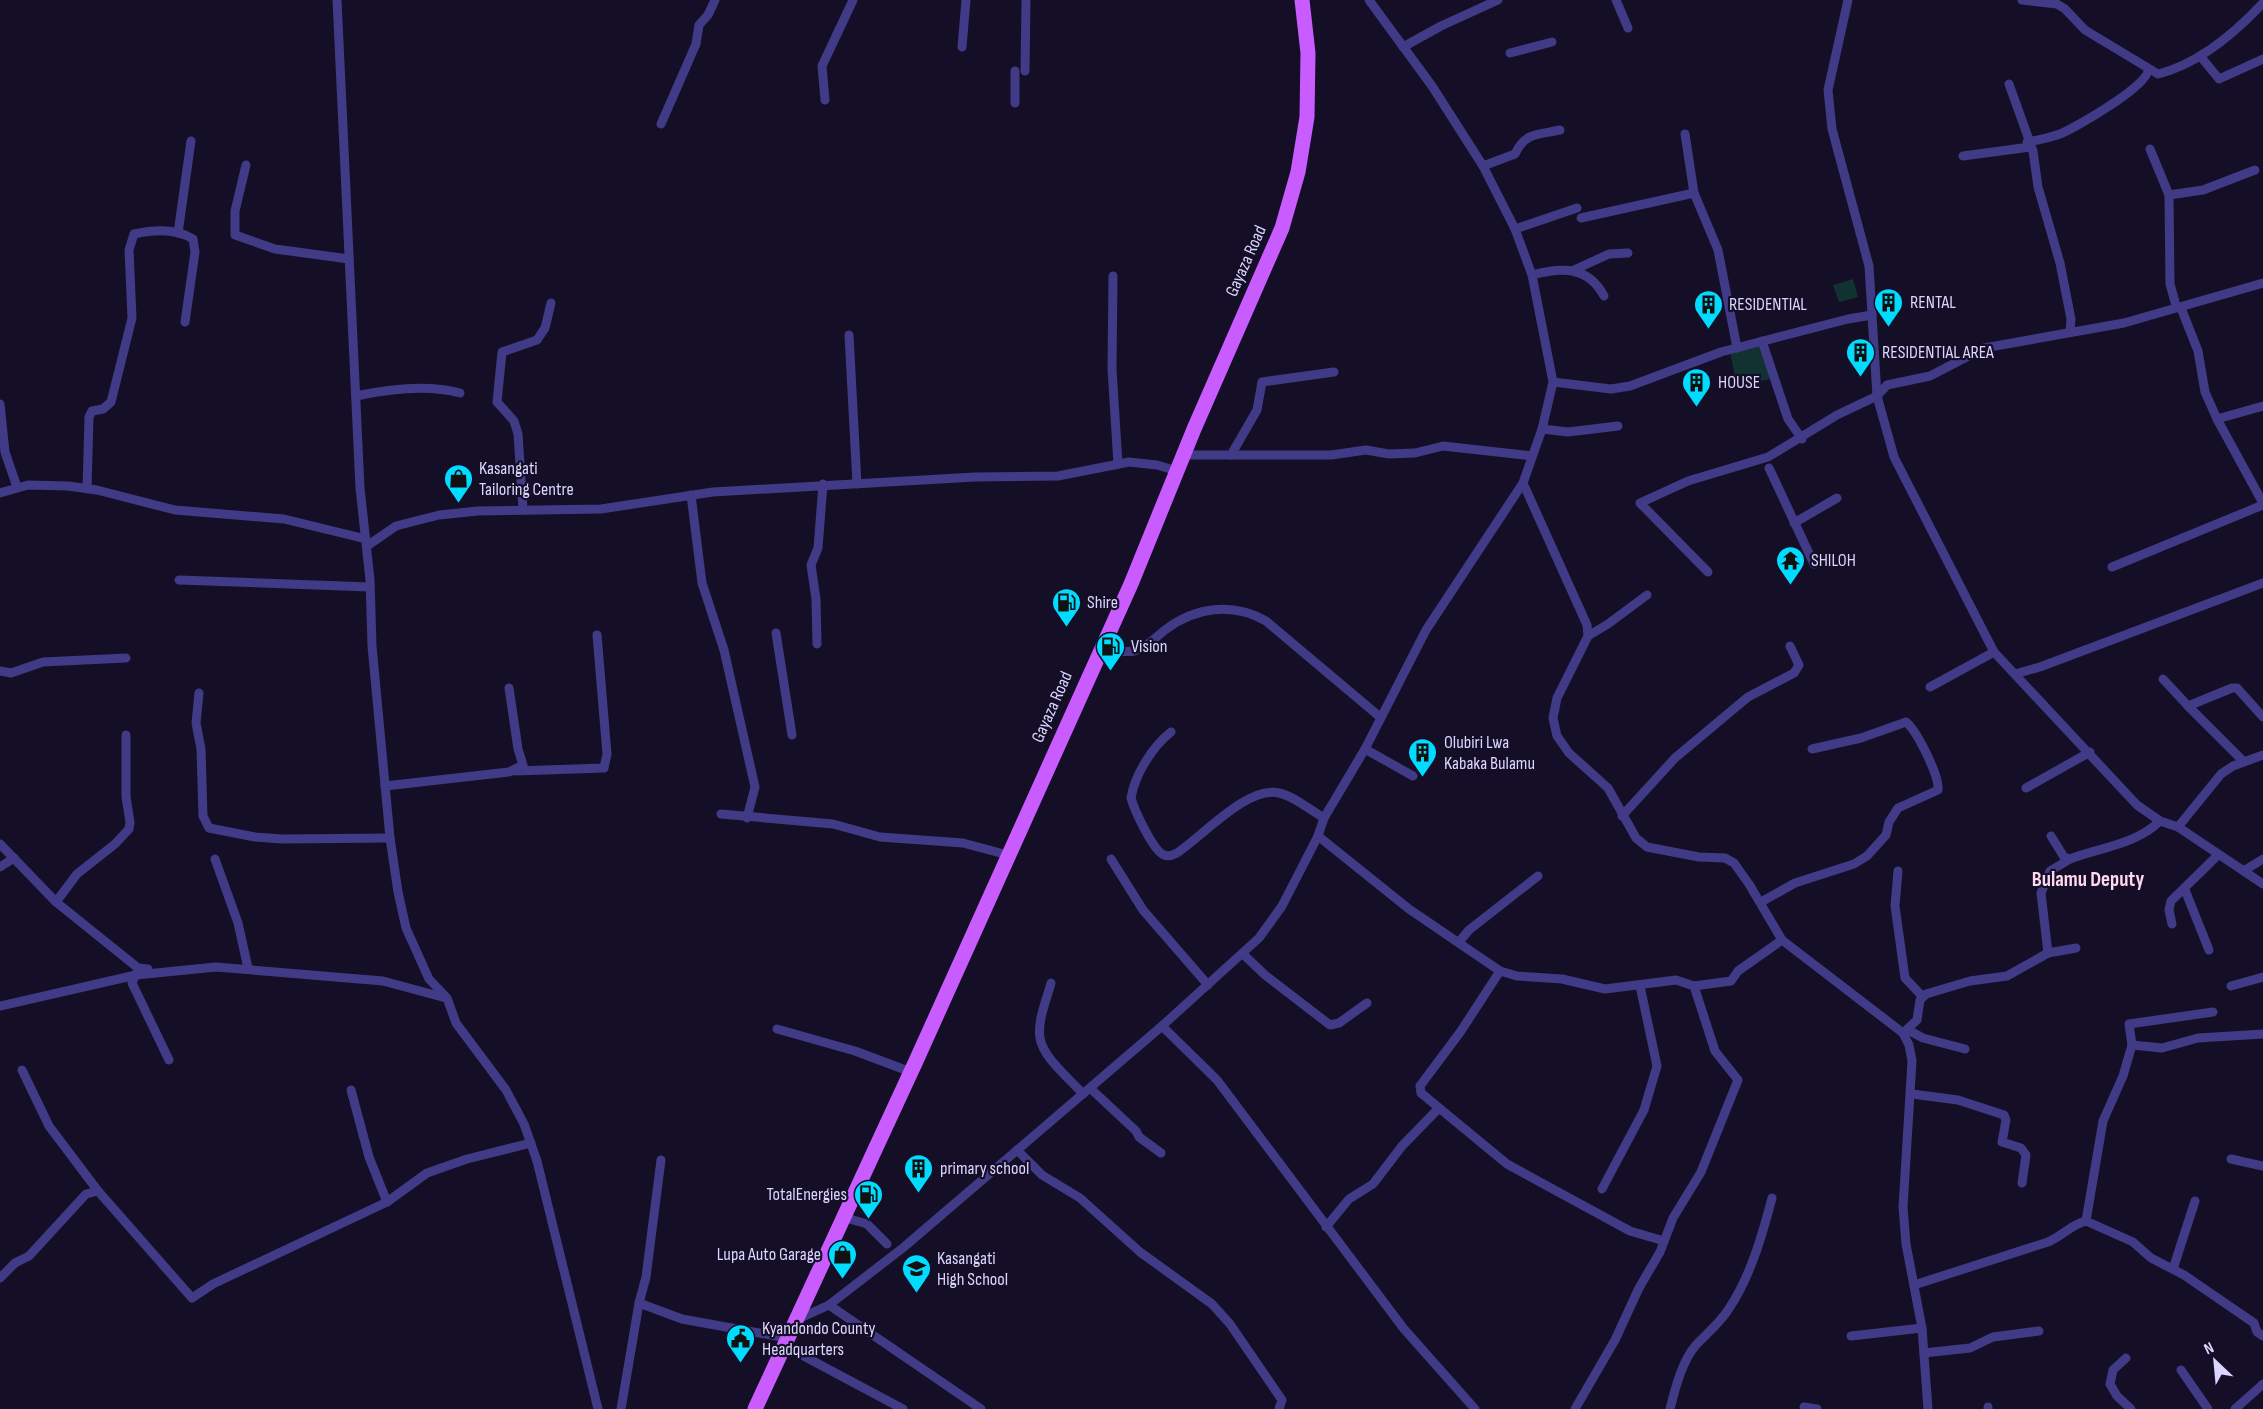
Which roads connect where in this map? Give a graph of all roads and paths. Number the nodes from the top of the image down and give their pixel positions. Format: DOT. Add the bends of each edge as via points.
graph roads {
  1 [pos="337,0"];
  2 [pos="715,0"];
  3 [pos="853,0"];
  4 [pos="966,0"];
  5 [pos="1026,0"];
  6 [pos="1302,0"];
  7 [pos="1369,0"];
  8 [pos="1498,0"];
  9 [pos="1616,0"];
  10 [pos="1848,0"];
  11 [pos="2022,0"];
  12 [pos="2050,1"];
  13 [pos="2263,3"];
  14 [pos="1628,27"];
  15 [pos="1552,42"];
  16 [pos="962,46"];
  17 [pos="1403,47"];
  18 [pos="1510,53"];
  19 [pos="2201,57"];
  20 [pos="2263,59"];
  21 [pos="2148,68"];
  22 [pos="2009,84"];
  23 [pos="825,100"];
  24 [pos="1015,104"];
  25 [pos="661,124"];
  26 [pos="1560,130"];
  27 [pos="1685,134"];
  28 [pos="191,141"];
  29 [pos="2029,144"];
  30 [pos="2150,149"];
  31 [pos="1963,156"];
  32 [pos="246,165"];
  33 [pos="1483,166"];
  34 [pos="2255,170"];
  35 [pos="1694,193"];
  36 [pos="2169,195"];
  37 [pos="1577,208"];
  38 [pos="1581,218"];
  39 [pos="1515,229"];
  40 [pos="178,233"];
  41 [pos="1628,253"];
  42 [pos="349,259"];
  43 [pos="1574,270"];
  44 [pos="1532,275"];
  45 [pos="1113,276"];
  46 [pos="2263,284"];
  47 [pos="1604,296"];
  48 [pos="551,303"];
  49 [pos="2178,305"];
  50 [pos="1872,315"];
  51 [pos="184,322"];
  52 [pos="2070,332"];
  53 [pos="849,335"];
  54 [pos="1762,341"];
  55 [pos="1737,348"];
  56 [pos="1334,372"];
  57 [pos="1553,382"];
  58 [pos="460,393"];
  59 [pos="356,396"];
  60 [pos="1877,396"];
  61 [pos="0,404"];
  62 [pos="2263,406"];
  63 [pos="2217,419"];
  64 [pos="1618,426"];
  65 [pos="1542,429"];
  66 [pos="1802,439"];
  67 [pos="1184,455"];
  68 [pos="1230,455"];
  69 [pos="1532,456"];
  70 [pos="1118,464"];
  71 [pos="1769,468"];
  72 [pos="1177,471"];
  73 [pos="1522,483"];
  74 [pos="823,484"];
  75 [pos="857,484"];
  76 [pos="17,487"];
  77 [pos="87,489"];
  78 [pos="0,493"];
  79 [pos="691,495"];
  80 [pos="1837,498"];
  81 [pos="2263,504"];
  82 [pos="523,509"];
  83 [pos="1794,523"];
  84 [pos="366,542"];
  85 [pos="1815,564"];
  86 [pos="2112,567"];
  87 [pos="1708,572"];
  88 [pos="179,580"];
  89 [pos="2263,583"];
  90 [pos="370,588"];
  91 [pos="1647,595"];
  92 [pos="776,633"];
  93 [pos="597,635"];
  94 [pos="1587,636"];
  95 [pos="817,644"];
  96 [pos="1101,646"];
  97 [pos="1790,646"];
  98 [pos="1994,652"];
  99 [pos="126,658"];
  100 [pos="0,671"];
  101 [pos="2015,674"];
  102 [pos="2163,679"];
  103 [pos="1929,687"];
  104 [pos="509,688"];
  105 [pos="199,693"];
  106 [pos="2188,706"];
  107 [pos="1380,717"];
  108 [pos="2263,717"];
  109 [pos="1171,732"];
  110 [pos="126,735"];
  111 [pos="792,735"];
  112 [pos="1365,749"];
  113 [pos="1812,749"];
  114 [pos="2090,752"];
  115 [pos="2263,755"];
  116 [pos="2244,762"];
  117 [pos="515,771"];
  118 [pos="1413,776"];
  119 [pos="385,786"];
  120 [pos="2025,788"];
  121 [pos="721,814"];
  122 [pos="1622,816"];
  123 [pos="747,818"];
  124 [pos="1324,818"];
  125 [pos="2160,821"];
  126 [pos="2178,827"];
  127 [pos="1318,836"];
  128 [pos="2051,836"];
  129 [pos="390,838"];
  130 [pos="0,844"];
  131 [pos="1008,855"];
  132 [pos="2218,855"];
  133 [pos="14,858"];
  134 [pos="215,859"];
  135 [pos="1111,859"];
  136 [pos="2070,859"];
  137 [pos="2263,859"];
  138 [pos="0,867"];
  139 [pos="2245,870"];
  140 [pos="1898,871"];
  141 [pos="1538,876"];
  142 [pos="2263,884"];
  143 [pos="2185,890"];
  144 [pos="56,902"];
  145 [pos="1761,902"];
  146 [pos="2172,924"];
  147 [pos="1782,940"];
  148 [pos="1459,942"];
  149 [pos="2076,948"];
  150 [pos="2209,950"];
  151 [pos="2048,952"];
  152 [pos="1243,954"];
  153 [pos="248,968"];
  154 [pos="137,971"];
  155 [pos="1500,971"];
  156 [pos="2263,977"];
  157 [pos="1051,983"];
  158 [pos="1208,985"];
  159 [pos="1640,986"];
  160 [pos="1695,986"];
  161 [pos="2231,986"];
  162 [pos="1922,996"];
  163 [pos="447,998"];
  164 [pos="1367,1003"];
  165 [pos="0,1006"];
  166 [pos="2213,1012"];
  167 [pos="1162,1026"];
  168 [pos="777,1029"];
  169 [pos="1906,1032"];
  170 [pos="2263,1034"];
  171 [pos="2132,1045"];
  172 [pos="1965,1049"];
  173 [pos="169,1060"];
  174 [pos="22,1070"];
  175 [pos="911,1072"];
  176 [pos="351,1090"];
  177 [pos="1086,1091"];
  178 [pos="1912,1094"];
  179 [pos="1439,1108"];
  180 [pos="531,1143"];
  181 [pos="1017,1150"];
  182 [pos="1161,1154"];
  183 [pos="2231,1159"];
  184 [pos="661,1160"];
  185 [pos="2263,1167"];
  186 [pos="2022,1184"];
  187 [pos="1602,1189"];
  188 [pos="98,1191"];
  189 [pos="1772,1198"];
  190 [pos="2195,1201"];
  191 [pos="387,1202"];
  192 [pos="843,1217"];
  193 [pos="2086,1221"];
  194 [pos="1326,1227"];
  195 [pos="1664,1241"];
  196 [pos="887,1244"];
  197 [pos="2173,1269"];
  198 [pos="0,1278"];
  199 [pos="1914,1285"];
  200 [pos="639,1303"];
  201 [pos="829,1305"];
  202 [pos="796,1320"];
  203 [pos="1922,1328"];
  204 [pos="2038,1331"];
  205 [pos="1851,1336"];
  206 [pos="2263,1336"];
  207 [pos="785,1341"];
  208 [pos="1924,1353"];
  209 [pos="2126,1358"];
  210 [pos="2181,1370"];
  211 [pos="2263,1384"];
  212 [pos="1804,1407"];
  213 [pos="598,1409"];
  214 [pos="621,1409"];
  215 [pos="755,1409"];
  216 [pos="903,1409"];
  217 [pos="981,1409"];
  218 [pos="1279,1409"];
  219 [pos="1475,1409"];
  220 [pos="1575,1409"];
  221 [pos="1670,1409"];
  222 [pos="1817,1409"];
  223 [pos="1928,1409"];
  224 [pos="2131,1409"];
  225 [pos="2208,1409"];
  226 [pos="2235,1409"];
  1 -- 42 [label="street"];
  2 -- 25 [label="street" via="699,25 696,44"];
  3 -- 23 [label="street" via="822,66"];
  4 -- 16 [label="street"];
  5 -- 24 [label="street"];
  6 -- 67 [label="main road, Gayaza Road" via="1308,53 1307,106 1298,172 1282,228"];
  7 -- 17 [label="street"];
  8 -- 17 [label="street"];
  9 -- 14 [label="street"];
  10 -- 50 [label="street" via="1828,90 1832,129 1869,266"];
  11 -- 12 [label="street"];
  12 -- 21 [label="street" via="2065,9 2085,30"];
  13 -- 19 [label="street"];
  15 -- 18 [label="street"];
  17 -- 33 [label="street"];
  19 -- 20 [label="street" via="2219,79"];
  19 -- 21 [label="street" via="2158,74"];
  21 -- 29 [label="street" via="2144,79 2115,103 2062,133"];
  22 -- 29 [label="street"];
  26 -- 33 [label="street" via="1525,138 1515,154"];
  27 -- 35 [label="street"];
  28 -- 40 [label="street"];
  29 -- 31 [label="street"];
  29 -- 52 [label="street" via="2060,263"];
  30 -- 36 [label="street"];
  32 -- 42 [label="street" via="235,211 235,235 275,249"];
  33 -- 39 [label="street"];
  34 -- 36 [label="street" via="2204,190"];
  35 -- 38 [label="street"];
  35 -- 55 [label="street" via="1719,250"];
  36 -- 49 [label="street" via="2170,284"];
  37 -- 39 [label="street"];
  39 -- 44 [label="street"];
  40 -- 51 [label="street" via="193,239 195,246"];
  40 -- 77 [label="street" via="142,232 130,240 132,318 111,402 92,411 89,417"];
  41 -- 43 [label="street" via="1609,254"];
  42 -- 59 [label="street"];
  43 -- 44 [label="street"];
  43 -- 47 [label="street" via="1588,276"];
  44 -- 57 [label="street"];
  45 -- 70 [label="street" via="1112,369"];
  46 -- 49 [label="street"];
  48 -- 82 [label="street" via="545,328 537,340 507,349 501,355 497,402 514,421 518,434"];
  49 -- 52 [label="street" via="2124,324"];
  49 -- 63 [label="street" via="2198,351 2201,380"];
  50 -- 54 [label="street"];
  50 -- 60 [label="street"];
  52 -- 60 [label="street" via="1984,348 1930,376 1887,385"];
  53 -- 75 [label="street"];
  54 -- 55 [label="street"];
  54 -- 66 [label="street" via="1788,419"];
  55 -- 57 [label="street" via="1630,386"];
  56 -- 68 [label="street" via="1262,382 1257,410"];
  57 -- 65 [label="street"];
  58 -- 59 [label="street" via="438,388"];
  59 -- 84 [label="street"];
  60 -- 66 [label="street" via="1837,415"];
  60 -- 98 [label="street" via="1894,457"];
  61 -- 76 [label="street" via="5,453"];
  62 -- 63 [label="street"];
  63 -- 81 [label="street"];
  64 -- 65 [label="street" via="1568,432"];
  65 -- 69 [label="street"];
  66 -- 87 [label="street" via="1768,457 1688,481 1640,503"];
  67 -- 68 [label="street"];
  67 -- 72 [label="main road, Gayaza Road"];
  68 -- 69 [label="street" via="1331,455 1366,450 1397,454 1443,446"];
  69 -- 73 [label="street"];
  70 -- 72 [label="street" via="1140,462"];
  70 -- 75 [label="street" via="1058,476"];
  71 -- 83 [label="street"];
  72 -- 96 [label="main road, Gayaza Road"];
  73 -- 94 [label="street" via="1587,625"];
  73 -- 107 [label="street" via="1425,630"];
  74 -- 75 [label="street"];
  74 -- 79 [label="street"];
  74 -- 95 [label="street" via="819,548 811,565"];
  76 -- 77 [label="street" via="40,484"];
  76 -- 78 [label="street"];
  77 -- 84 [label="street" via="175,510 284,519"];
  79 -- 82 [label="street" via="601,509"];
  79 -- 123 [label="street" via="702,583 724,650 755,787"];
  80 -- 83 [label="street"];
  81 -- 86 [label="street"];
  82 -- 84 [label="street" via="478,510 416,520"];
  83 -- 85 [label="street"];
  84 -- 90 [label="street"];
  88 -- 90 [label="street"];
  89 -- 101 [label="street"];
  90 -- 119 [label="street"];
  91 -- 94 [label="street"];
  92 -- 111 [label="street"];
  93 -- 117 [label="street" via="607,754 604,768"];
  94 -- 122 [label="street" via="1557,698 1553,718 1557,736 1569,753 1608,788"];
  96 -- 107 [label="street" via="1136,651 1183,618 1212,608 1251,614 1266,621"];
  96 -- 131 [label="main road, Gayaza Road"];
  97 -- 122 [label="street" via="1799,665 1794,673 1748,697 1684,750"];
  98 -- 101 [label="street"];
  98 -- 103 [label="street"];
  99 -- 100 [label="street" via="43,662 11,673"];
  101 -- 114 [label="street"];
  102 -- 106 [label="street"];
  104 -- 117 [label="street" via="523,765"];
  105 -- 129 [label="street" via="196,723 201,749 203,816 209,828 282,839"];
  106 -- 108 [label="street" via="2237,688"];
  106 -- 116 [label="street"];
  107 -- 112 [label="street"];
  109 -- 124 [label="street" via="1149,757 1131,798 1168,856 1242,801 1264,793 1284,794"];
  110 -- 144 [label="street" via="129,829 77,874"];
  112 -- 118 [label="street"];
  112 -- 124 [label="street"];
  113 -- 145 [label="street" via="1906,722 1926,754 1938,790 1898,808 1886,835 1868,856 1795,883"];
  114 -- 120 [label="street"];
  114 -- 125 [label="street" via="2137,805"];
  115 -- 116 [label="street"];
  116 -- 126 [label="street" via="2217,777"];
  117 -- 119 [label="street"];
  119 -- 129 [label="street"];
  121 -- 123 [label="street"];
  122 -- 145 [label="street" via="1647,847 1689,856 1725,858 1734,863"];
  123 -- 131 [label="street" via="833,824 880,837 963,843"];
  124 -- 127 [label="street"];
  125 -- 126 [label="street"];
  125 -- 136 [label="street" via="2150,830 2109,849"];
  126 -- 132 [label="street"];
  127 -- 148 [label="street" via="1408,909"];
  127 -- 152 [label="street" via="1275,918"];
  128 -- 136 [label="street" via="2064,857"];
  129 -- 163 [label="street" via="406,928 429,979"];
  130 -- 133 [label="street"];
  131 -- 175 [label="main road, Gayaza Road"];
  132 -- 139 [label="street"];
  132 -- 143 [label="street"];
  133 -- 138 [label="street"];
  133 -- 144 [label="street"];
  134 -- 153 [label="street" via="238,923"];
  135 -- 158 [label="street" via="1143,910"];
  136 -- 151 [label="street" via="2050,871 2041,892"];
  137 -- 139 [label="street"];
  139 -- 142 [label="street"];
  140 -- 162 [label="street" via="1895,906 1905,978"];
  141 -- 148 [label="street"];
  143 -- 146 [label="street" via="2169,906"];
  143 -- 150 [label="street"];
  144 -- 154 [label="street"];
  145 -- 147 [label="street"];
  147 -- 160 [label="street" via="1738,971 1731,981"];
  147 -- 169 [label="street"];
  148 -- 155 [label="street"];
  149 -- 151 [label="street"];
  151 -- 162 [label="street" via="2007,976 1970,981"];
  152 -- 158 [label="street"];
  152 -- 164 [label="street" via="1330,1025"];
  153 -- 154 [label="street"];
  153 -- 163 [label="street" via="383,981"];
  154 -- 165 [label="street"];
  154 -- 173 [label="street" via="132,983"];
  155 -- 159 [label="street" via="1605,989"];
  155 -- 179 [label="street" via="1420,1086 1421,1093"];
  156 -- 161 [label="street"];
  157 -- 177 [label="street" via="1041,1024 1041,1042 1049,1056"];
  158 -- 167 [label="street"];
  159 -- 160 [label="street" via="1676,980"];
  159 -- 187 [label="street" via="1657,1066 1644,1110"];
  160 -- 195 [label="street" via="1715,1051 1739,1083 1701,1172"];
  162 -- 169 [label="street" via="1917,1020"];
  163 -- 180 [label="street" via="456,1023 511,1098"];
  166 -- 171 [label="street" via="2131,1023"];
  167 -- 177 [label="street"];
  167 -- 194 [label="street" via="1225,1089"];
  168 -- 175 [label="street"];
  169 -- 172 [label="street"];
  169 -- 178 [label="street"];
  170 -- 171 [label="street" via="2198,1038 2162,1048"];
  171 -- 193 [label="street" via="2124,1076 2103,1121"];
  174 -- 188 [label="street" via="49,1126"];
  175 -- 192 [label="main road, Gayaza Road"];
  176 -- 191 [label="street" via="369,1157"];
  177 -- 181 [label="street"];
  177 -- 182 [label="street"];
  178 -- 186 [label="street" via="1958,1100 2004,1115 2002,1142 2021,1148 2026,1155"];
  178 -- 199 [label="street" via="1903,1207"];
  179 -- 194 [label="street" via="1402,1146 1373,1184 1349,1199"];
  179 -- 195 [label="street" via="1507,1164 1630,1231"];
  180 -- 191 [label="street" via="427,1173"];
  180 -- 213 [label="street"];
  181 -- 201 [label="street" via="897,1253"];
  181 -- 218 [label="street" via="1042,1175 1080,1198 1140,1252 1212,1304 1282,1400"];
  183 -- 185 [label="street"];
  184 -- 200 [label="street"];
  188 -- 191 [label="street" via="192,1298 213,1284"];
  188 -- 198 [label="street" via="86,1194 29,1256"];
  189 -- 221 [label="street" via="1740,1289 1723,1317 1695,1346"];
  190 -- 197 [label="street"];
  192 -- 196 [label="street" via="867,1224"];
  192 -- 202 [label="main road, Gayaza Road"];
  193 -- 197 [label="street" via="2133,1242 2151,1258"];
  193 -- 199 [label="street" via="2048,1242"];
  194 -- 219 [label="street" via="1404,1329"];
  195 -- 220 [label="street" via="1615,1340"];
  197 -- 206 [label="street" via="2254,1323"];
  199 -- 203 [label="street"];
  200 -- 207 [label="street" via="682,1319"];
  200 -- 214 [label="street"];
  201 -- 202 [label="street"];
  201 -- 217 [label="street"];
  202 -- 207 [label="main road, Gayaza Road"];
  203 -- 205 [label="street"];
  203 -- 208 [label="street"];
  204 -- 208 [label="street" via="1993,1337 1970,1348"];
  207 -- 215 [label="main road, Gayaza Road"];
  207 -- 216 [label="street"];
  208 -- 223 [label="street"];
  209 -- 224 [label="street" via="2113,1370 2110,1384"];
  210 -- 225 [label="street"];
  211 -- 226 [label="street"];
  212 -- 222 [label="street"];
}
